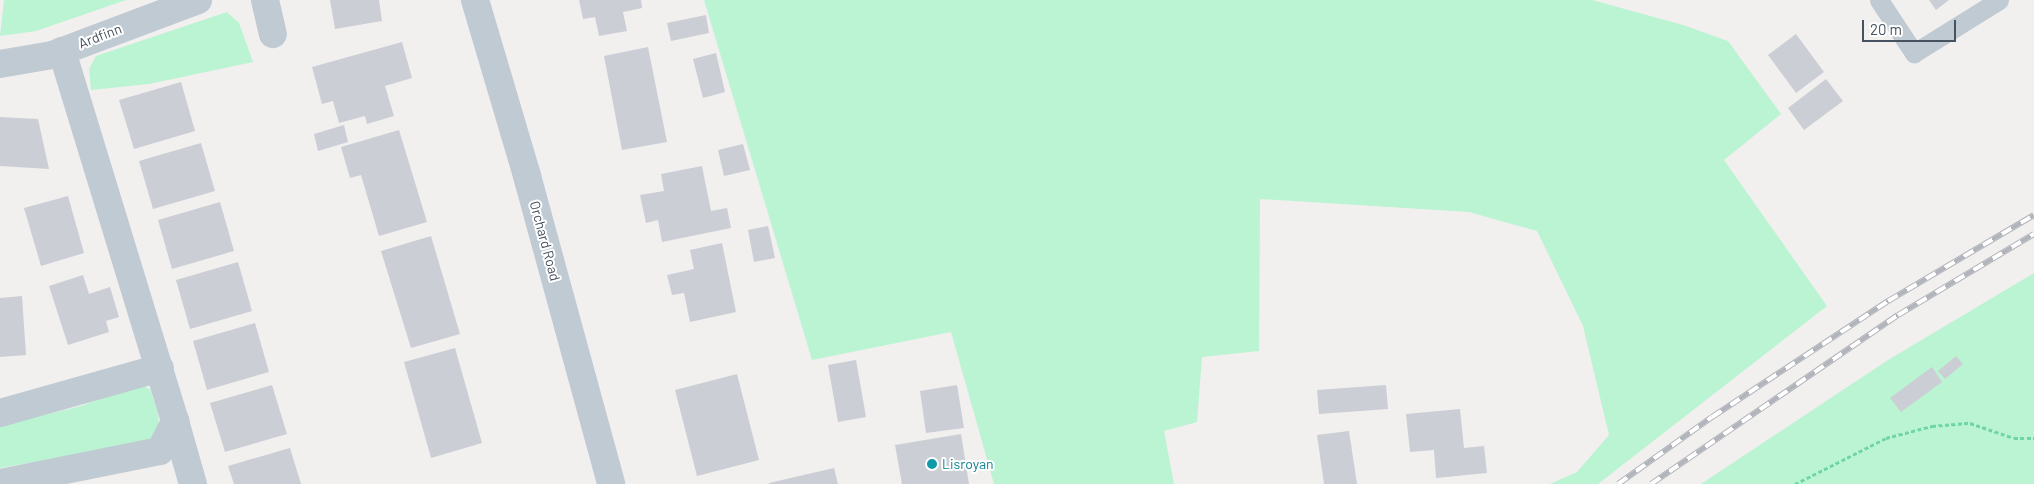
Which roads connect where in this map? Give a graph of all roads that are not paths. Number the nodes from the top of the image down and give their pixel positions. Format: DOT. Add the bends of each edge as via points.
graph roads {
  1 [pos="198,0"];
  2 [pos="265,0"];
  3 [pos="475,0"];
  4 [pos="1879,0"];
  5 [pos="1999,0"];
  6 [pos="273,34"];
  7 [pos="62,51"];
  8 [pos="0,64"];
  9 [pos="160,368"];
  10 [pos="0,413"];
  11 [pos="174,421"];
  12 [pos="0,483"];
  13 [pos="193,484"];
  14 [pos="610,484"];
  1 -- 7 [label="street, Ardfinn"];
  2 -- 6 [label="street"];
  3 -- 14 [label="street, Orchard Road" via="527,176"];
  4 -- 5 [label="lane" via="1914,54"];
  7 -- 8 [label="street, Ardfinn" via="20,63"];
  7 -- 9 [label="street"];
  9 -- 10 [label="street"];
  9 -- 11 [label="street"];
  11 -- 12 [label="street" via="160,451"];
  11 -- 13 [label="street"];
}
